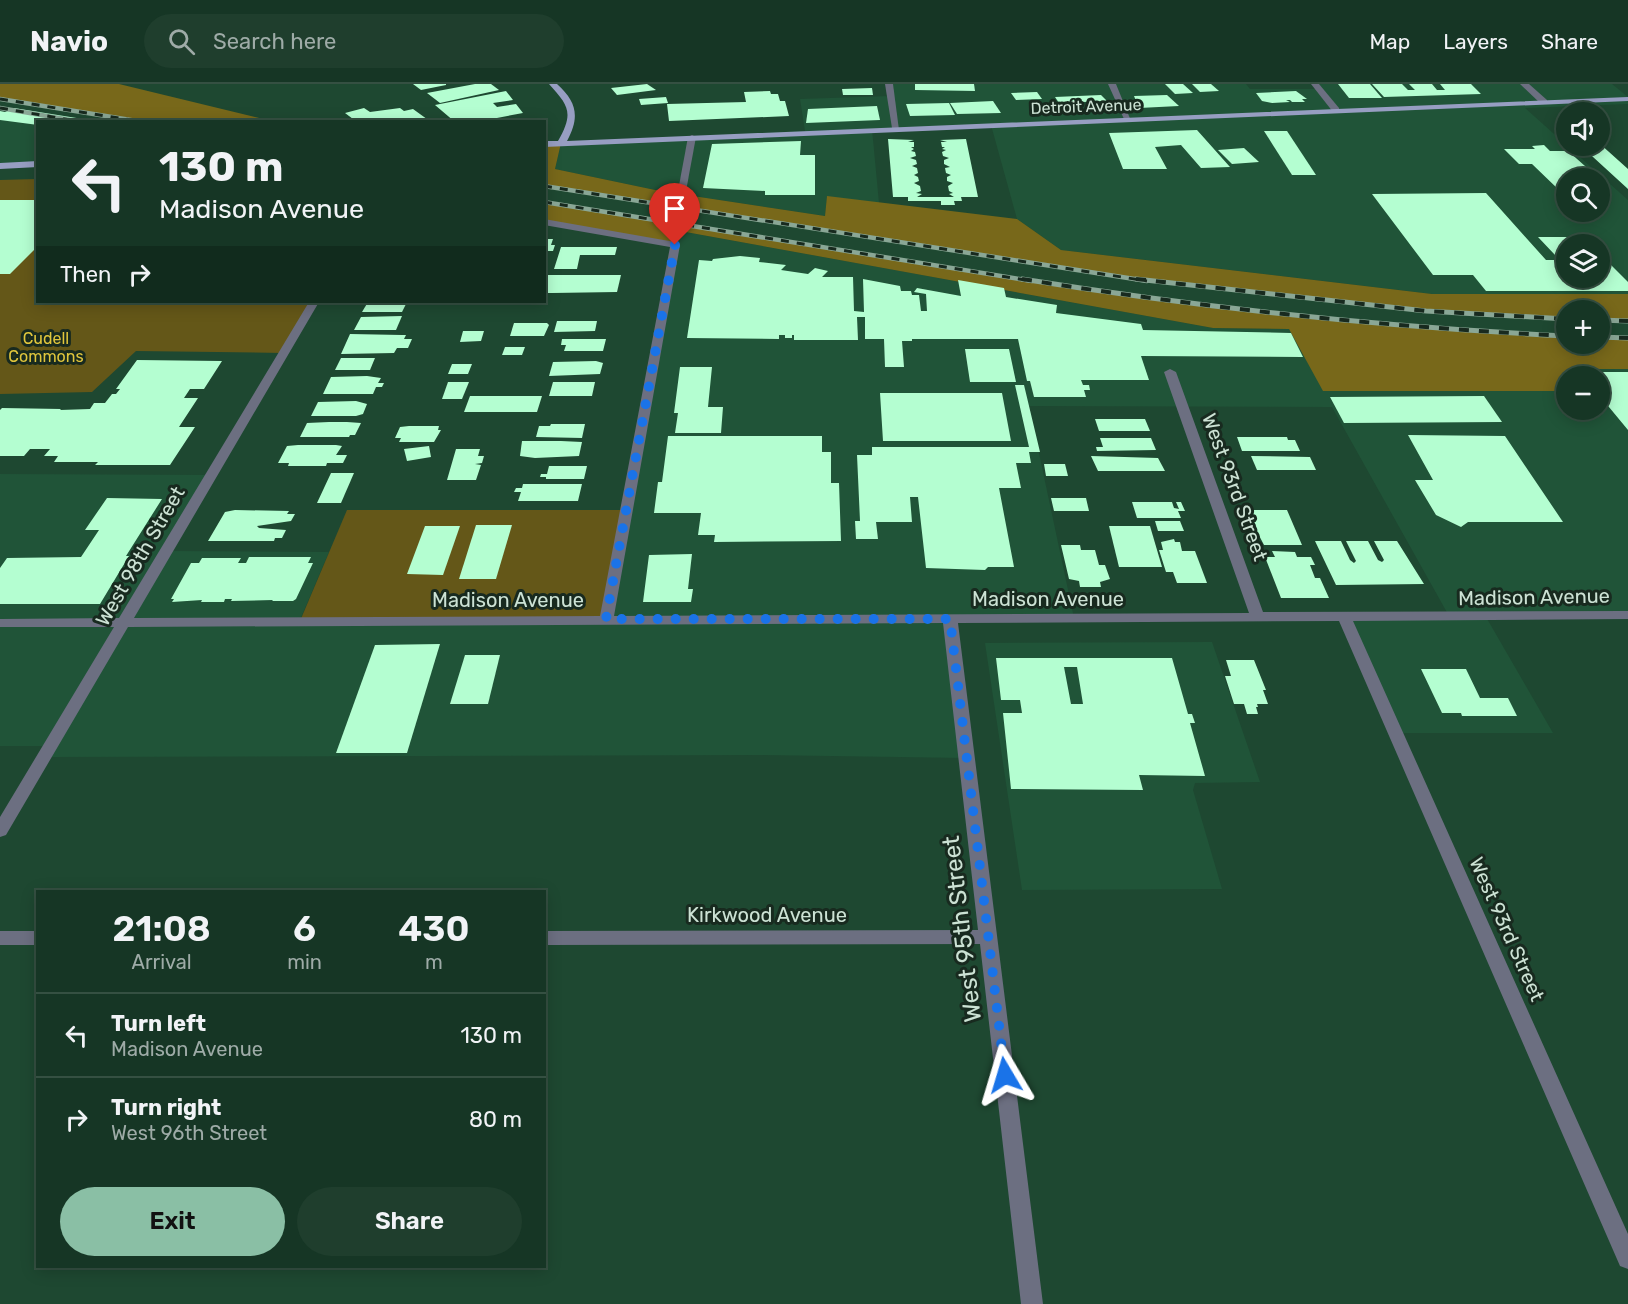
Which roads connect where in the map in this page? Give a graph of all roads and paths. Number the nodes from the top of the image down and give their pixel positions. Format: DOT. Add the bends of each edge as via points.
graph roads {
  1 [pos="553,84"];
  2 [pos="889,84"];
  3 [pos="1112,84"];
  4 [pos="1315,84"];
  5 [pos="1524,84"];
  6 [pos="1628,99"];
  7 [pos="1544,102"];
  8 [pos="1336,110"];
  9 [pos="1128,119"];
  10 [pos="896,128"];
  11 [pos="692,137"];
  12 [pos="561,143"];
  13 [pos="546,144"];
  14 [pos="36,164"];
  15 [pos="0,166"];
  16 [pos="682,191"];
  17 [pos="546,222"];
  18 [pos="313,303"];
  19 [pos="1170,372"];
  20 [pos="1628,615"];
  21 [pos="1258,618"];
  22 [pos="1345,618"];
  23 [pos="606,619"];
  24 [pos="950,619"];
  25 [pos="126,622"];
  26 [pos="0,623"];
  27 [pos="0,831"];
  28 [pos="989,937"];
  29 [pos="0,938"];
  30 [pos="36,938"];
  31 [pos="546,938"];
  32 [pos="1628,1259"];
  33 [pos="1032,1304"];
  1 -- 12 [label="main road" via="574,111"];
  2 -- 10 [label="street"];
  3 -- 9 [label="street"];
  4 -- 8 [label="street"];
  5 -- 7 [label="street"];
  6 -- 7 [label="main road, Detroit Avenue"];
  7 -- 8 [label="main road, Detroit Avenue"];
  8 -- 9 [label="main road, Detroit Avenue"];
  9 -- 10 [label="main road, Detroit Avenue"];
  10 -- 11 [label="main road, Detroit Avenue"];
  11 -- 12 [label="main road, Detroit Avenue"];
  11 -- 16 [label="street"];
  12 -- 13 [label="main road, Detroit Avenue"];
  14 -- 15 [label="main road"];
  17 -- 23 [label="street" via="675,245"];
  18 -- 25 [label="street, West 98th Street"];
  19 -- 21 [label="street, West 93rd Street"];
  20 -- 22 [label="street, Madison Avenue"];
  21 -- 22 [label="street, Madison Avenue"];
  21 -- 24 [label="street, Madison Avenue"];
  22 -- 32 [label="street, West 93rd Street"];
  23 -- 24 [label="street, Madison Avenue"];
  23 -- 25 [label="street, Madison Avenue"];
  24 -- 28 [label="street, West 95th Street"];
  25 -- 26 [label="street, Madison Avenue"];
  25 -- 27 [label="street, West 98th Street"];
  28 -- 31 [label="street, Kirkwood Avenue"];
  28 -- 33 [label="street, West 95th Street"];
  29 -- 30 [label="street"];
}
